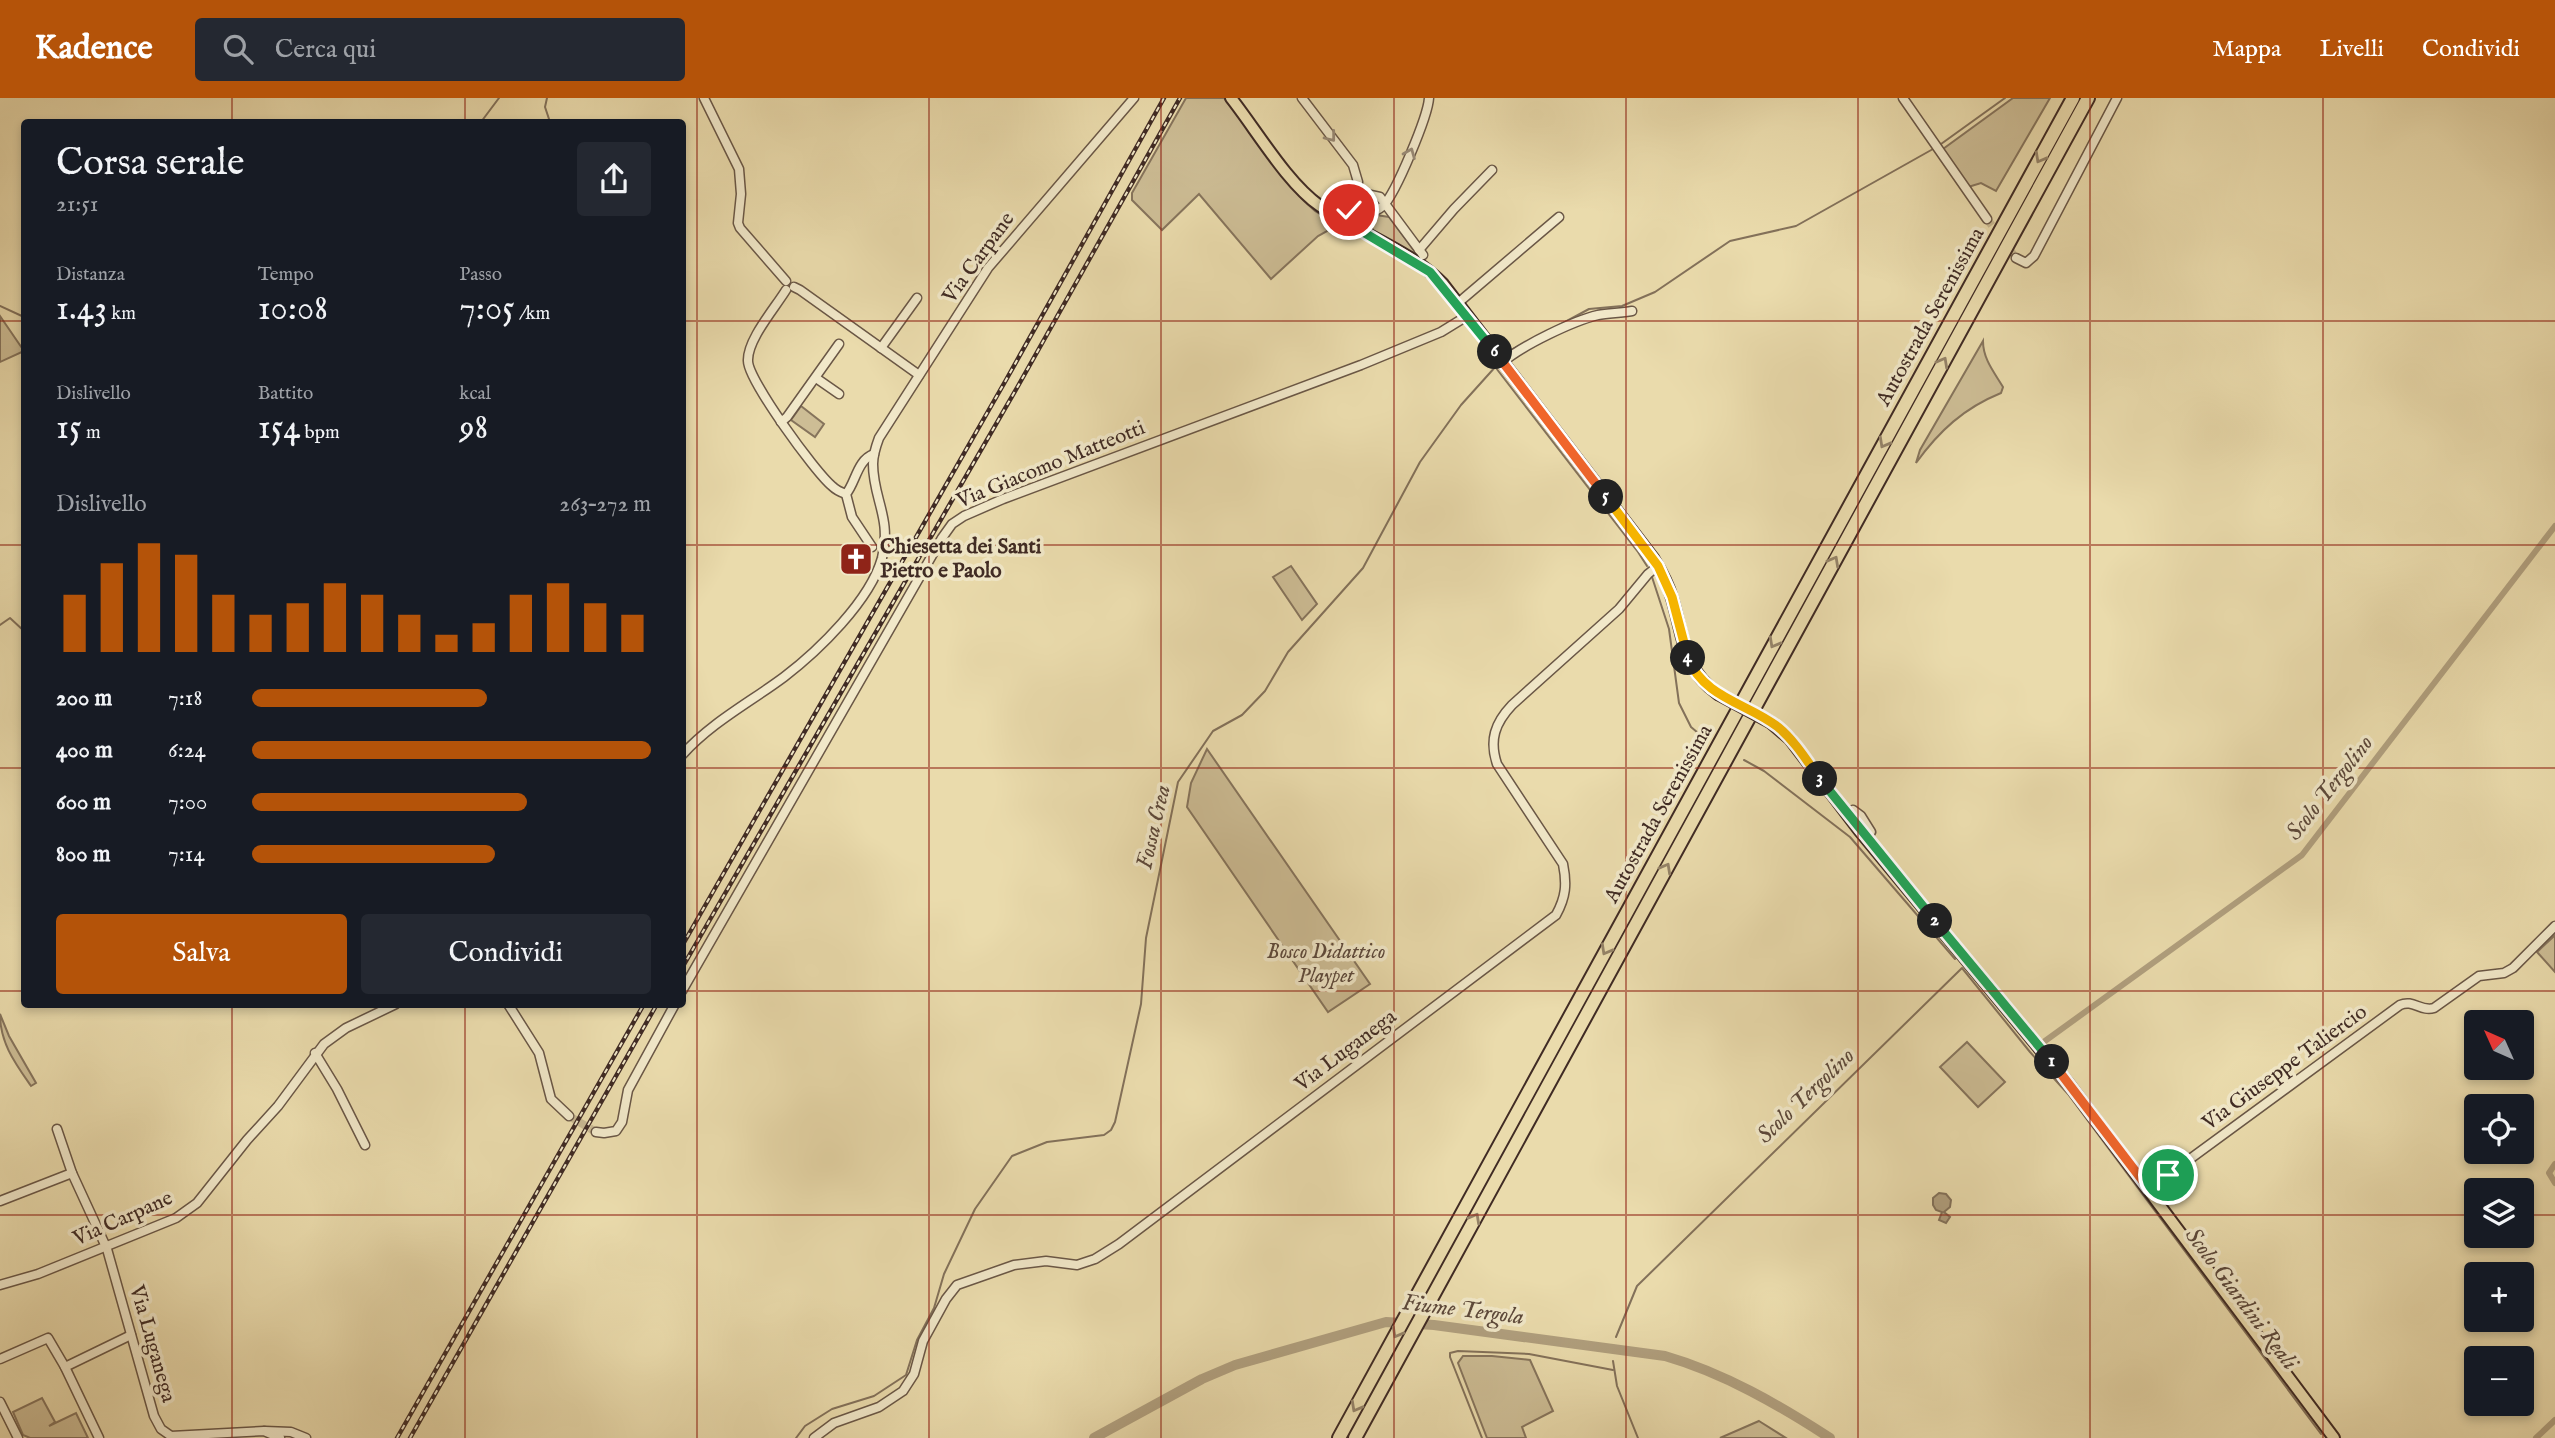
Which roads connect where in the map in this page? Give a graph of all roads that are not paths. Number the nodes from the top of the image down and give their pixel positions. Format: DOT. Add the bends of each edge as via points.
graph roads {
  1 [pos="704,98"];
  2 [pos="1134,98"];
  3 [pos="1231,98"];
  4 [pos="1301,98"];
  5 [pos="1429,98"];
  6 [pos="1903,98"];
  7 [pos="2073,98"];
  8 [pos="2088,98"];
  9 [pos="2117,98"];
  10 [pos="1492,170"];
  11 [pos="1352,200"];
  12 [pos="1384,205"];
  13 [pos="1322,208"];
  14 [pos="1369,213"];
  15 [pos="1559,217"];
  16 [pos="1987,219"];
  17 [pos="1348,223"];
  18 [pos="1372,236"];
  19 [pos="2016,258"];
  20 [pos="788,286"];
  21 [pos="917,298"];
  22 [pos="1458,303"];
  23 [pos="1632,311"];
  24 [pos="1467,316"];
  25 [pos="839,344"];
  26 [pos="881,348"];
  27 [pos="1503,362"];
  28 [pos="919,375"];
  29 [pos="816,378"];
  30 [pos="839,394"];
  31 [pos="781,422"];
  32 [pos="874,454"];
  33 [pos="846,494"];
  34 [pos="872,547"];
  35 [pos="1658,566"];
  36 [pos="686,742"];
  37 [pos="690,747"];
  38 [pos="686,751"];
  39 [pos="1853,810"];
  40 [pos="1866,838"];
  41 [pos="2555,926"];
  42 [pos="686,984"];
  43 [pos="388,1008"];
  44 [pos="511,1008"];
  45 [pos="673,1008"];
  46 [pos="315,1053"];
  47 [pos="569,1116"];
  48 [pos="57,1129"];
  49 [pos="596,1132"];
  50 [pos="365,1145"];
  51 [pos="72,1173"];
  52 [pos="2149,1189"];
  53 [pos="0,1201"];
  54 [pos="105,1246"];
  55 [pos="0,1285"];
  56 [pos="131,1335"];
  57 [pos="0,1359"];
  58 [pos="65,1367"];
  59 [pos="0,1402"];
  60 [pos="286,1436"];
  61 [pos="18,1438"];
  62 [pos="99,1438"];
  63 [pos="306,1438"];
  64 [pos="814,1438"];
  65 [pos="1339,1438"];
  66 [pos="1355,1438"];
  67 [pos="2334,1438"];
  1 -- 20 [label="street" via="739,169 740,228"];
  2 -- 28 [label="street, Via Carpane" via="995,259"];
  3 -- 13 [label="main road" via="1296,185"];
  4 -- 11 [label="street, one-way" via="1353,164 1358,182"];
  12 -- 5 [label="street, one-way" via="1395,189"];
  6 -- 16 [label="street"];
  7 -- 65 [label="highway, Autostrada Serenissima, one-way"];
  66 -- 8 [label="highway, Autostrada Serenissima, one-way"];
  9 -- 19 [label="street" via="2034,256 2026,263"];
  10 -- 12 [label="street" via="1454,209 1421,253"];
  11 -- 12 [label="street" via="1371,194 1380,197"];
  11 -- 13 [label="street"];
  11 -- 14 [label="street" via="1356,208"];
  11 -- 17 [label="street"];
  12 -- 14 [label="street"];
  13 -- 17 [label="main road"];
  14 -- 17 [label="street"];
  14 -- 18 [label="street" via="1367,226"];
  15 -- 22 [label="street"];
  17 -- 18 [label="main road"];
  18 -- 22 [label="main road" via="1430,272"];
  20 -- 26 [label="street"];
  20 -- 31 [label="street" via="754,340 748,362"];
  21 -- 26 [label="street"];
  22 -- 24 [label="main road"];
  23 -- 27 [label="street" via="1581,321"];
  24 -- 27 [label="main road"];
  24 -- 42 [label="street, Via Giacomo Matteotti" via="1441,332 1361,365 1003,499 956,521 942,538"];
  25 -- 29 [label="street"];
  26 -- 28 [label="street"];
  27 -- 35 [label="main road"];
  28 -- 32 [label="street, Via Carpane" via="882,432"];
  29 -- 30 [label="street"];
  29 -- 31 [label="street"];
  31 -- 33 [label="street" via="821,475"];
  32 -- 33 [label="street, Via Carpane" via="862,463"];
  32 -- 37 [label="street, Via Carpane" via="874,478 886,523 882,558 873,579 844,619 791,671 720,719"];
  33 -- 34 [label="street" via="852,517"];
  35 -- 40 [label="main road, bridge" via="1672,597 1689,662 1700,680 1790,739"];
  35 -- 64 [label="street, Via Luganega" via="1619,609 1512,705 1494,733 1497,764 1563,864 1565,898 1556,915 1096,1259 1077,1265 1045,1261 1014,1265 957,1285 923,1341 914,1374 903,1391 879,1407 834,1423"];
  36 -- 37 [label="street"];
  37 -- 38 [label="street, Via Carpane"];
  39 -- 40 [label="street" via="1871,832"];
  40 -- 52 [label="main road"];
  41 -- 52 [label="street, Via Giuseppe Taliercio" via="2507,971 2479,976 2434,1008 2400,1005"];
  43 -- 46 [label="street, Via Carpane" via="346,1028"];
  44 -- 47 [label="street" via="539,1054 551,1099"];
  45 -- 49 [label="street" via="628,1090 622,1122 616,1131"];
  46 -- 50 [label="street"];
  46 -- 54 [label="street, Via Carpane" via="278,1106 197,1203 176,1218"];
  48 -- 51 [label="street, Via Luganega"];
  51 -- 53 [label="street"];
  51 -- 54 [label="street, Via Luganega"];
  52 -- 67 [label="main road"];
  54 -- 55 [label="street, Via Carpane"];
  54 -- 56 [label="street, Via Luganega"];
  56 -- 58 [label="street"];
  56 -- 60 [label="street, Via Luganega" via="154,1416 171,1436 264,1432"];
  57 -- 58 [label="street" via="48,1338"];
  58 -- 62 [label="street"];
  59 -- 61 [label="street"];
  60 -- 63 [label="street, Via Luganega"];
}
